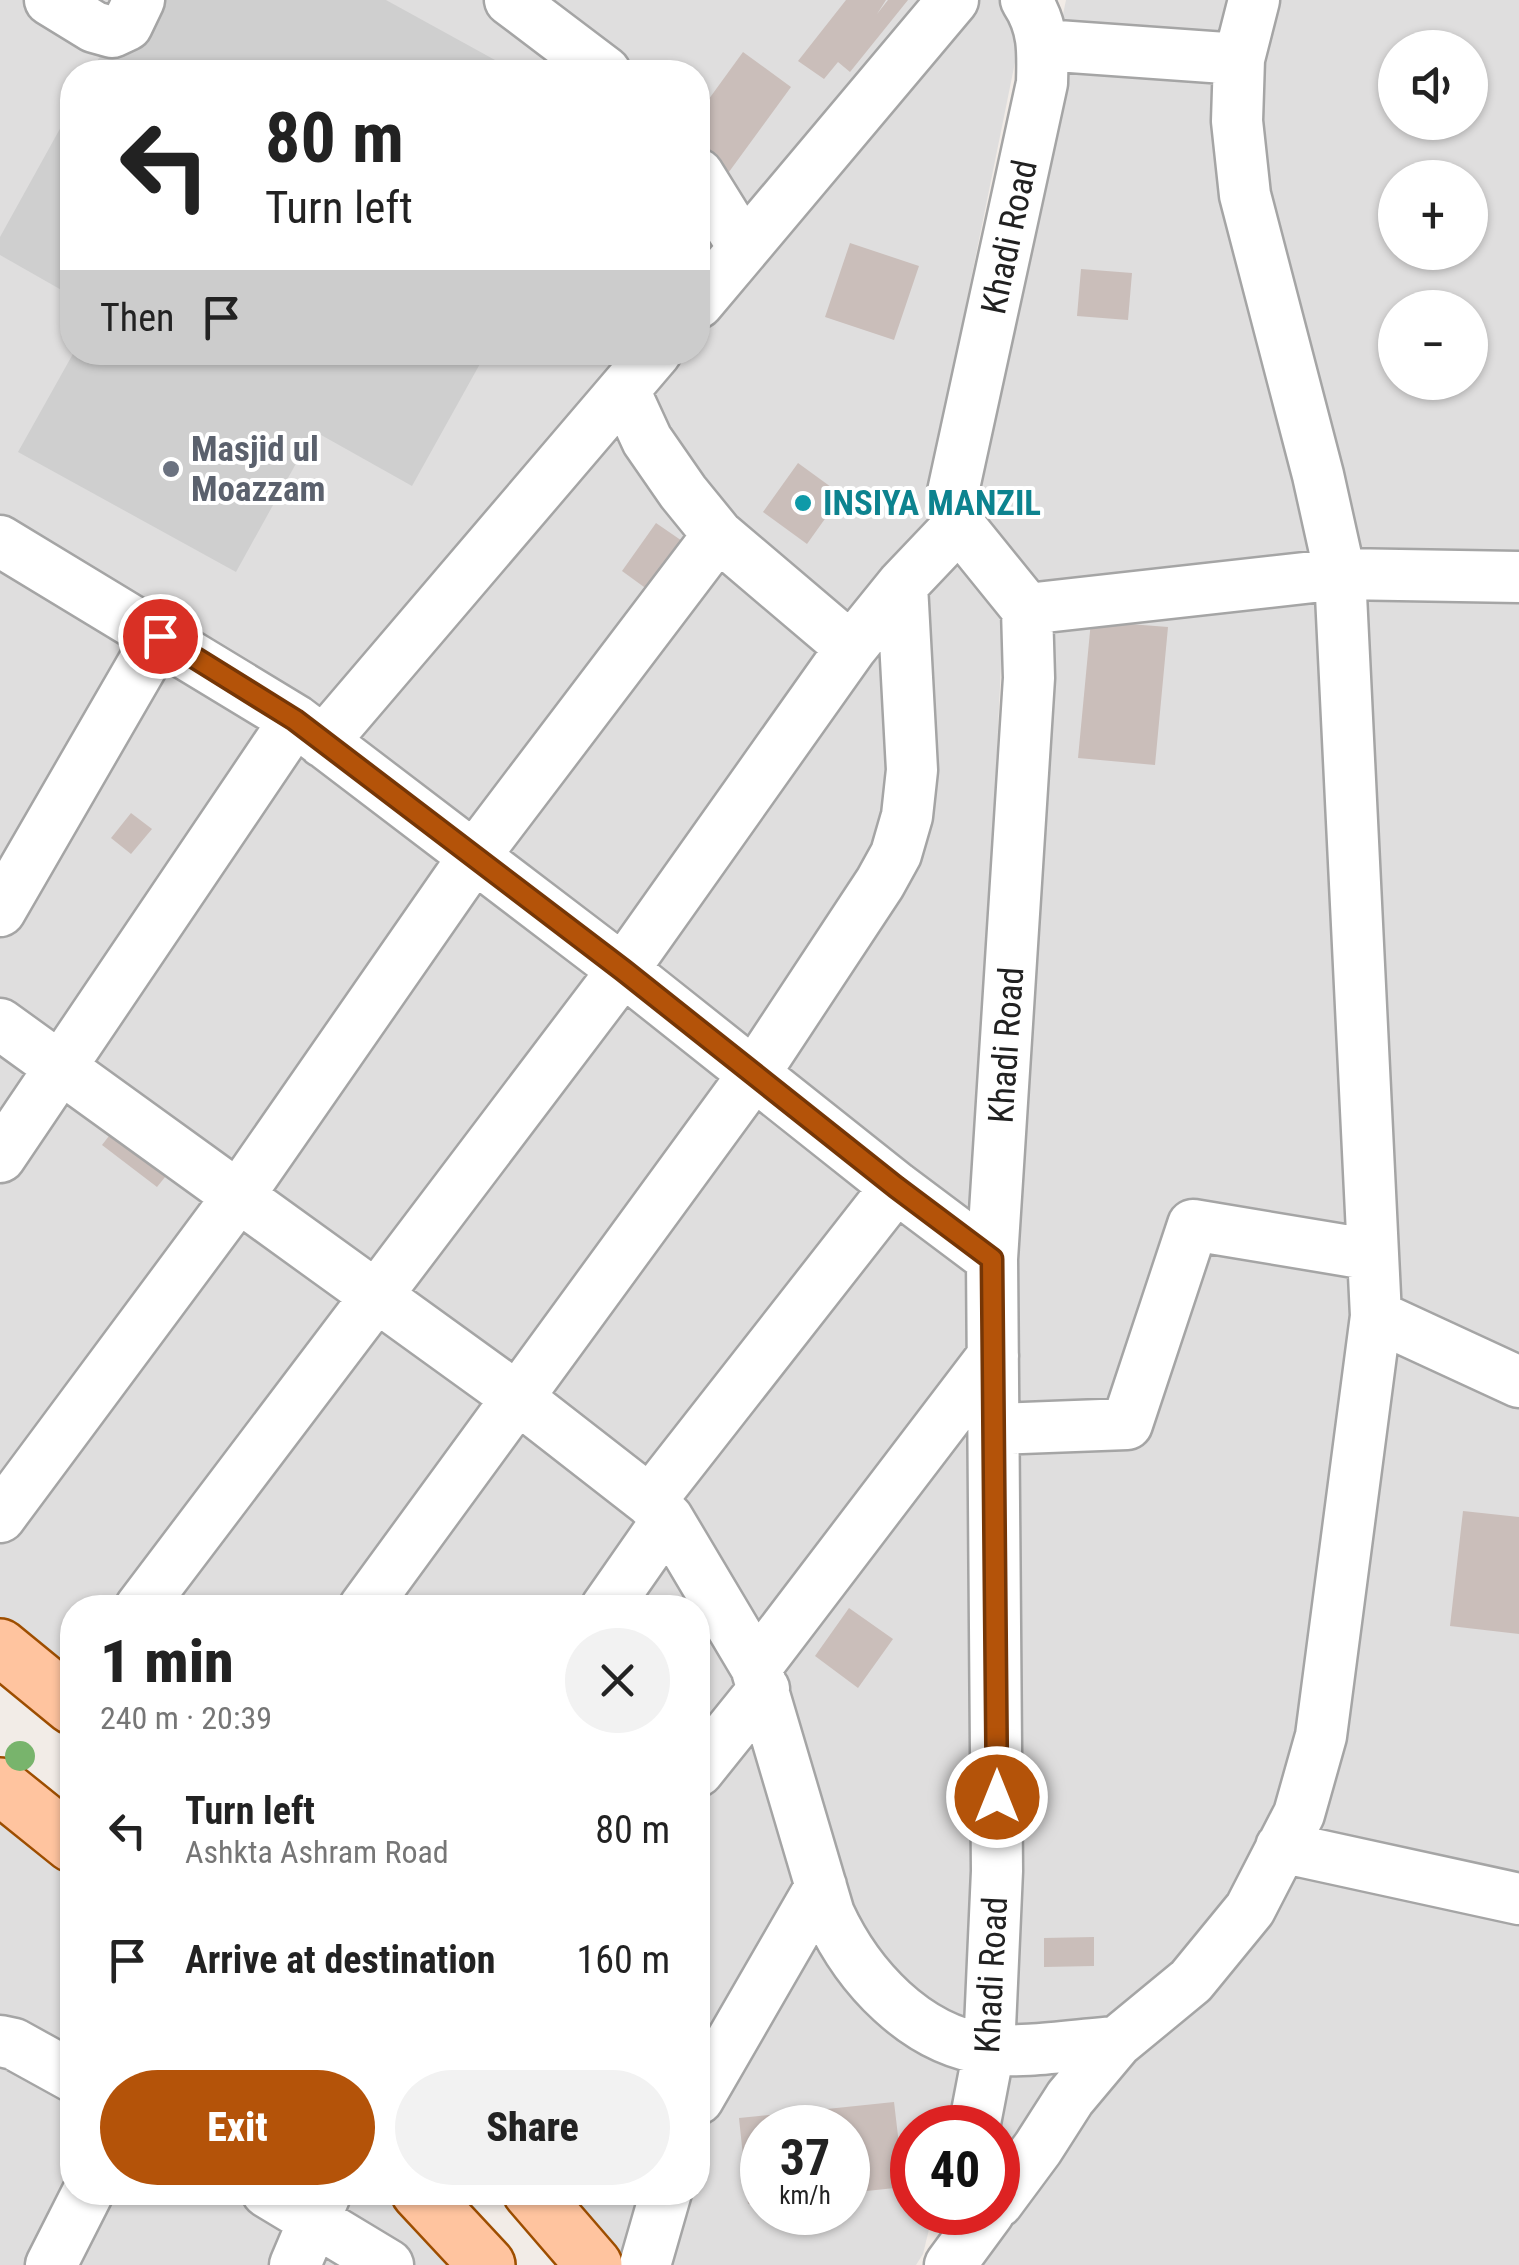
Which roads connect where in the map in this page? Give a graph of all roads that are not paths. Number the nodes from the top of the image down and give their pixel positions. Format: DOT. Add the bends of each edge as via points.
graph roads {
  1 [pos="50,0"];
  2 [pos="139,0"];
  3 [pos="510,0"];
  4 [pos="953,0"];
  5 [pos="1254,0"];
  6 [pos="1035,23"];
  7 [pos="1239,59"];
  8 [pos="589,60"];
  9 [pos="710,193"];
  10 [pos="744,248"];
  11 [pos="710,289"];
  12 [pos="645,365"];
  13 [pos="624,390"];
  14 [pos="959,525"];
  15 [pos="718,535"];
  16 [pos="0,541"];
  17 [pos="1340,574"];
  18 [pos="1519,578"];
  19 [pos="902,584"];
  20 [pos="1027,609"];
  21 [pos="160,636"];
  22 [pos="851,648"];
  23 [pos="309,731"];
  24 [pos="473,858"];
  25 [pos="0,911"];
  26 [pos="623,970"];
  27 [pos="0,1024"];
  28 [pos="59,1068"];
  29 [pos="754,1074"];
  30 [pos="0,1157"];
  31 [pos="896,1187"];
  32 [pos="237,1198"];
  33 [pos="1373,1255"];
  34 [pos="992,1259"];
  35 [pos="375,1296"];
  36 [pos="1376,1316"];
  37 [pos="993,1356"];
  38 [pos="1519,1382"];
  39 [pos="519,1399"];
  40 [pos="994,1429"];
  41 [pos="659,1510"];
  42 [pos="0,1517"];
  43 [pos="150,1595"];
  44 [pos="374,1595"];
  45 [pos="613,1595"];
  46 [pos="0,1647"];
  47 [pos="760,1678"];
  48 [pos="60,1693"];
  49 [pos="710,1753"];
  50 [pos="0,1786"];
  51 [pos="60,1834"];
  52 [pos="1282,1848"];
  53 [pos="821,1886"];
  54 [pos="1519,1899"];
  55 [pos="0,2041"];
  56 [pos="1117,2042"];
  57 [pos="989,2050"];
  58 [pos="60,2069"];
  59 [pos="710,2076"];
  60 [pos="978,2105"];
  61 [pos="1020,2170"];
  62 [pos="81,2205"];
  63 [pos="285,2205"];
  64 [pos="431,2205"];
  65 [pos="543,2205"];
  66 [pos="662,2205"];
  67 [pos="312,2226"];
  68 [pos="953,2235"];
  69 [pos="971,2235"];
  70 [pos="51,2265"];
  71 [pos="388,2265"];
  72 [pos="486,2265"];
  73 [pos="594,2265"];
  74 [pos="645,2265"];
  75 [pos="948,2265"];
  1 -- 2 [label="street" via="112,32 126,25"];
  3 -- 8 [label="street"];
  4 -- 10 [label="street"];
  5 -- 7 [label="street"];
  6 -- 7 [label="street"];
  6 -- 14 [label="street, Khadi Road" via="1042,83 953,492"];
  7 -- 17 [label="street" via="1245,195"];
  9 -- 10 [label="street"];
  10 -- 11 [label="street"];
  12 -- 13 [label="street"];
  13 -- 15 [label="street" via="647,440"];
  13 -- 23 [label="street"];
  14 -- 19 [label="street"];
  14 -- 20 [label="street"];
  15 -- 22 [label="street"];
  15 -- 24 [label="street"];
  16 -- 21 [label="street"];
  17 -- 18 [label="street"];
  17 -- 20 [label="street"];
  17 -- 33 [label="street"];
  19 -- 22 [label="street"];
  19 -- 29 [label="street" via="912,770 902,835 880,884"];
  20 -- 34 [label="street, Khadi Road" via="1030,678"];
  21 -- 23 [label="street"];
  21 -- 25 [label="street"];
  22 -- 26 [label="street"];
  23 -- 24 [label="street"];
  23 -- 28 [label="street"];
  24 -- 26 [label="street"];
  24 -- 32 [label="street"];
  26 -- 29 [label="street"];
  26 -- 35 [label="street"];
  27 -- 28 [label="street"];
  28 -- 30 [label="street"];
  28 -- 32 [label="street"];
  29 -- 31 [label="street"];
  29 -- 39 [label="street"];
  31 -- 34 [label="street"];
  31 -- 41 [label="street"];
  32 -- 35 [label="street"];
  32 -- 42 [label="street"];
  33 -- 36 [label="street"];
  33 -- 40 [label="street" via="1193,1225 1127,1424"];
  34 -- 37 [label="street, Khadi Road"];
  35 -- 39 [label="street"];
  35 -- 43 [label="street"];
  36 -- 38 [label="street"];
  36 -- 52 [label="street" via="1320,1736 1299,1814"];
  37 -- 40 [label="street, Khadi Road"];
  37 -- 47 [label="street"];
  39 -- 41 [label="street"];
  39 -- 44 [label="street"];
  40 -- 57 [label="street, Khadi Road" via="997,1870"];
  41 -- 45 [label="street"];
  41 -- 47 [label="street"];
  46 -- 48 [label="main road"];
  47 -- 49 [label="street"];
  47 -- 53 [label="street"];
  50 -- 51 [label="main road"];
  52 -- 54 [label="street"];
  52 -- 56 [label="street" via="1250,1909 1191,1981"];
  53 -- 57 [label="street" via="840,1938 891,1999 950,2041"];
  53 -- 59 [label="street"];
  55 -- 58 [label="street"];
  56 -- 57 [label="street"];
  56 -- 61 [label="street"];
  57 -- 60 [label="street, Khadi Road"];
  62 -- 70 [label="street"];
  63 -- 67 [label="street"];
  64 -- 72 [label="main road"];
  65 -- 73 [label="main road"];
  66 -- 74 [label="street"];
  67 -- 71 [label="street"];
  68 -- 75 [label="street"];
  69 -- 75 [label="street"];
}
